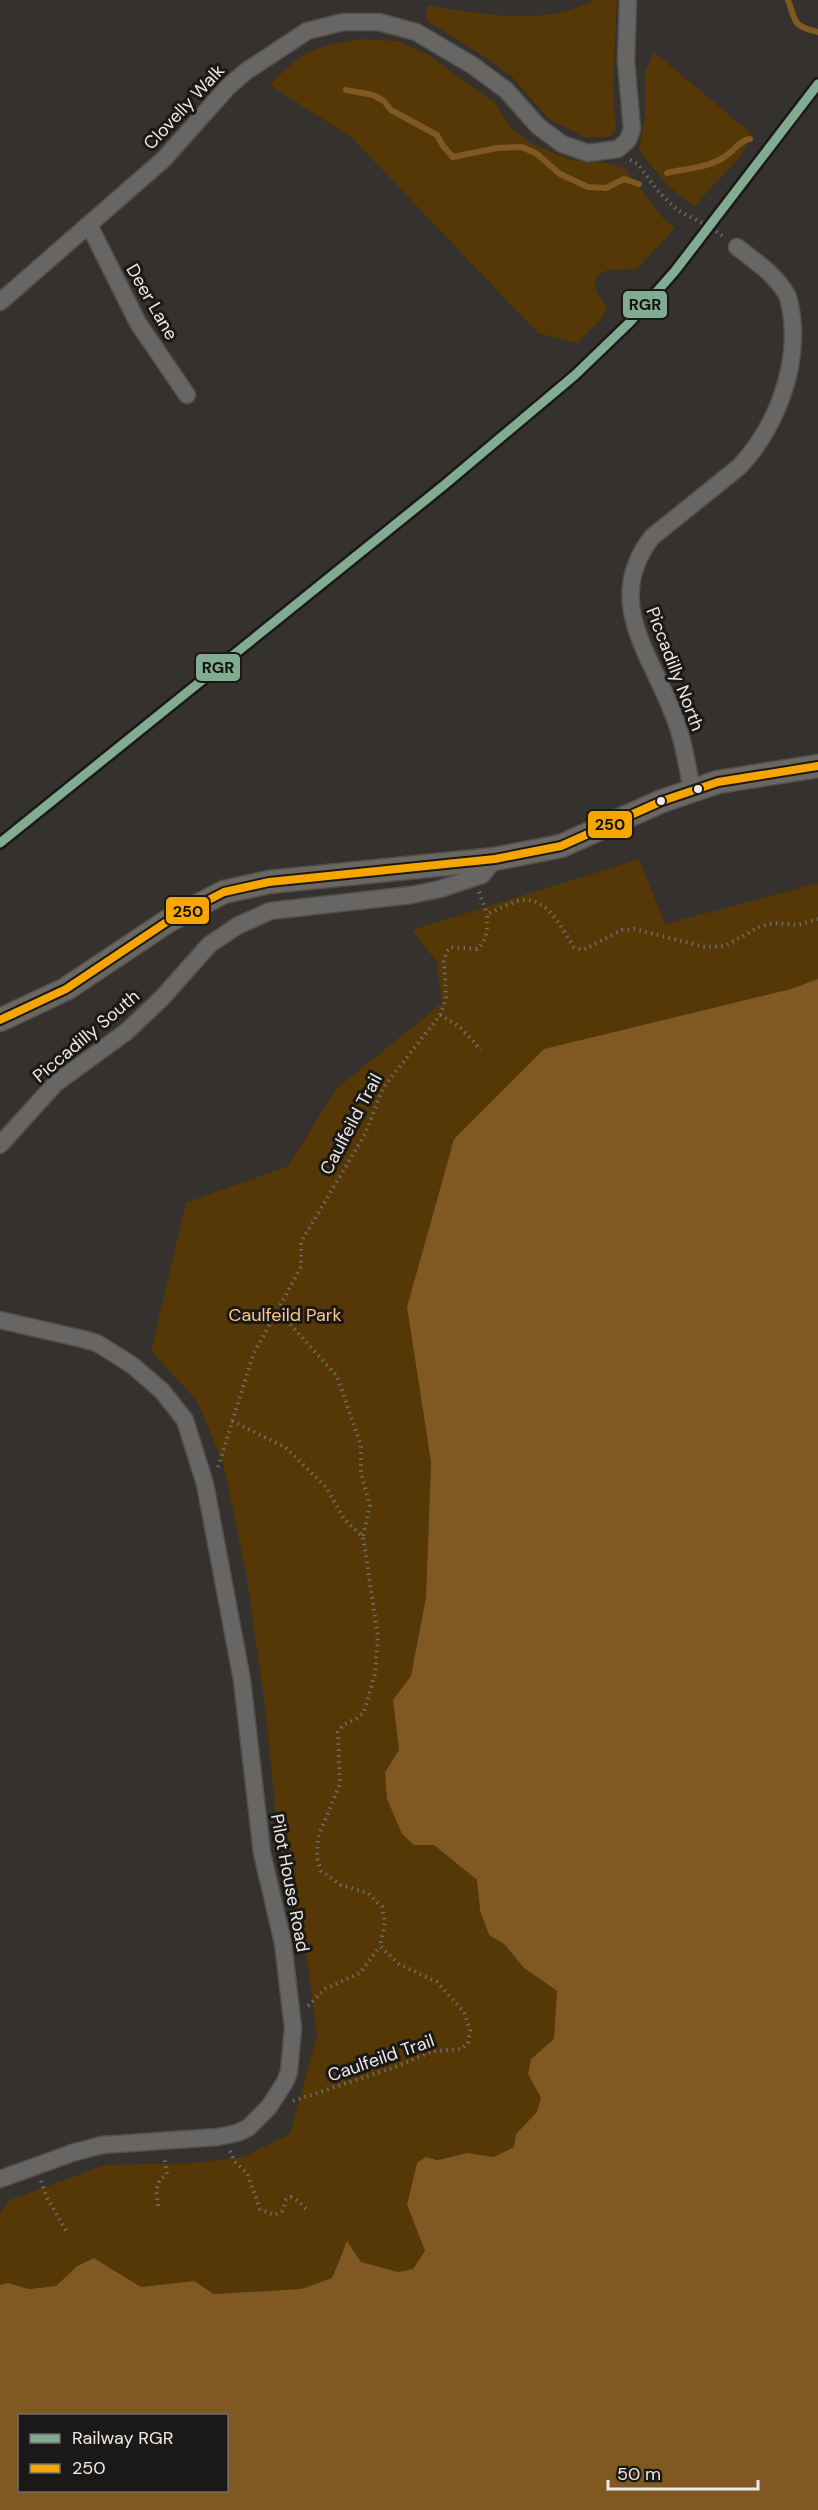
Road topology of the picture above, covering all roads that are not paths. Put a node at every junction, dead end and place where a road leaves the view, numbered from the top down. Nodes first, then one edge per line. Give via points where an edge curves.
1 (628, 0) edge
2 (89, 225) junction
3 (737, 247) dead end
4 (0, 302) edge
5 (187, 395) dead end
6 (818, 766) edge
7 (692, 791) junction
8 (495, 860) junction
9 (0, 1020) edge
10 (0, 1145) edge
11 (0, 1320) edge
12 (0, 2179) edge

1 - 2 street, Clovelly Walk via 626,61 632,129 624,144 610,150 588,153 562,144 538,126 506,90 416,32 379,22 343,21 307,31 245,72 164,159
2 - 4 street, Clovelly Walk
2 - 5 street, Deer Lane via 138,323
3 - 7 street, Piccadilly North via 767,272 788,297 794,335 787,379 777,409 752,453 652,537 642,550 629,603 633,622 678,727
6 - 7 main road via 718,782
7 - 8 main road via 561,846
8 - 9 main road via 269,882 224,892 168,921 66,989
8 - 10 street, Piccadilly South via 482,875 461,883 411,895 270,911 230,931 209,945 126,1032 56,1083
11 - 12 street, Pilot House Road via 97,1343 162,1390 185,1420 214,1522 242,1680 262,1853 283,1943 292,2061 285,2082 269,2107 248,2128 237,2133 102,2145

